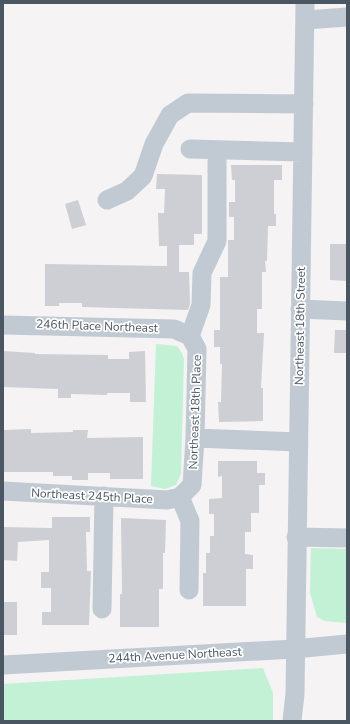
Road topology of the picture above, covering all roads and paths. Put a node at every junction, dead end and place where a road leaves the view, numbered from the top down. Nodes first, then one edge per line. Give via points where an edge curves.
1 (305, 11) edge
2 (347, 17) edge
3 (304, 104) junction
4 (190, 149) dead end
5 (303, 152) junction
6 (217, 161) dead end
7 (107, 200) dead end
8 (300, 309) junction
9 (347, 311) edge
10 (3, 325) edge
11 (190, 336) junction
12 (196, 438) junction
13 (298, 442) junction
14 (3, 491) edge
15 (104, 496) junction
16 (180, 497) junction
17 (296, 537) junction
18 (347, 538) edge
19 (189, 590) dead end
20 (102, 609) dead end
21 (347, 644) edge
22 (294, 649) junction
23 (3, 665) edge
24 (292, 721) edge

1 - 2 street
1 - 3 street, Northeast 18th Street
3 - 5 street, Northeast 18th Street
3 - 7 street via 188,103 170,115 154,144 143,176 127,191
4 - 5 street
5 - 8 street, Northeast 18th Street
6 - 11 street via 217,241 202,273 201,305
8 - 9 street
8 - 13 street, Northeast 18th Street
10 - 11 street, 246th Place Northeast via 174,329
11 - 12 street, Northeast 18th Place via 197,349
12 - 13 street
12 - 16 street, Northeast 18th Place via 192,485
13 - 17 street, Northeast 18th Street
14 - 15 street, Northeast 245th Place
15 - 16 street, Northeast 245th Place via 167,500
15 - 20 street
16 - 19 street via 190,522
17 - 18 street
17 - 22 street, Northeast 18th Street
21 - 22 street, 244th Avenue Northeast
22 - 23 street, 244th Avenue Northeast
22 - 24 street, Northeast 18th Street

